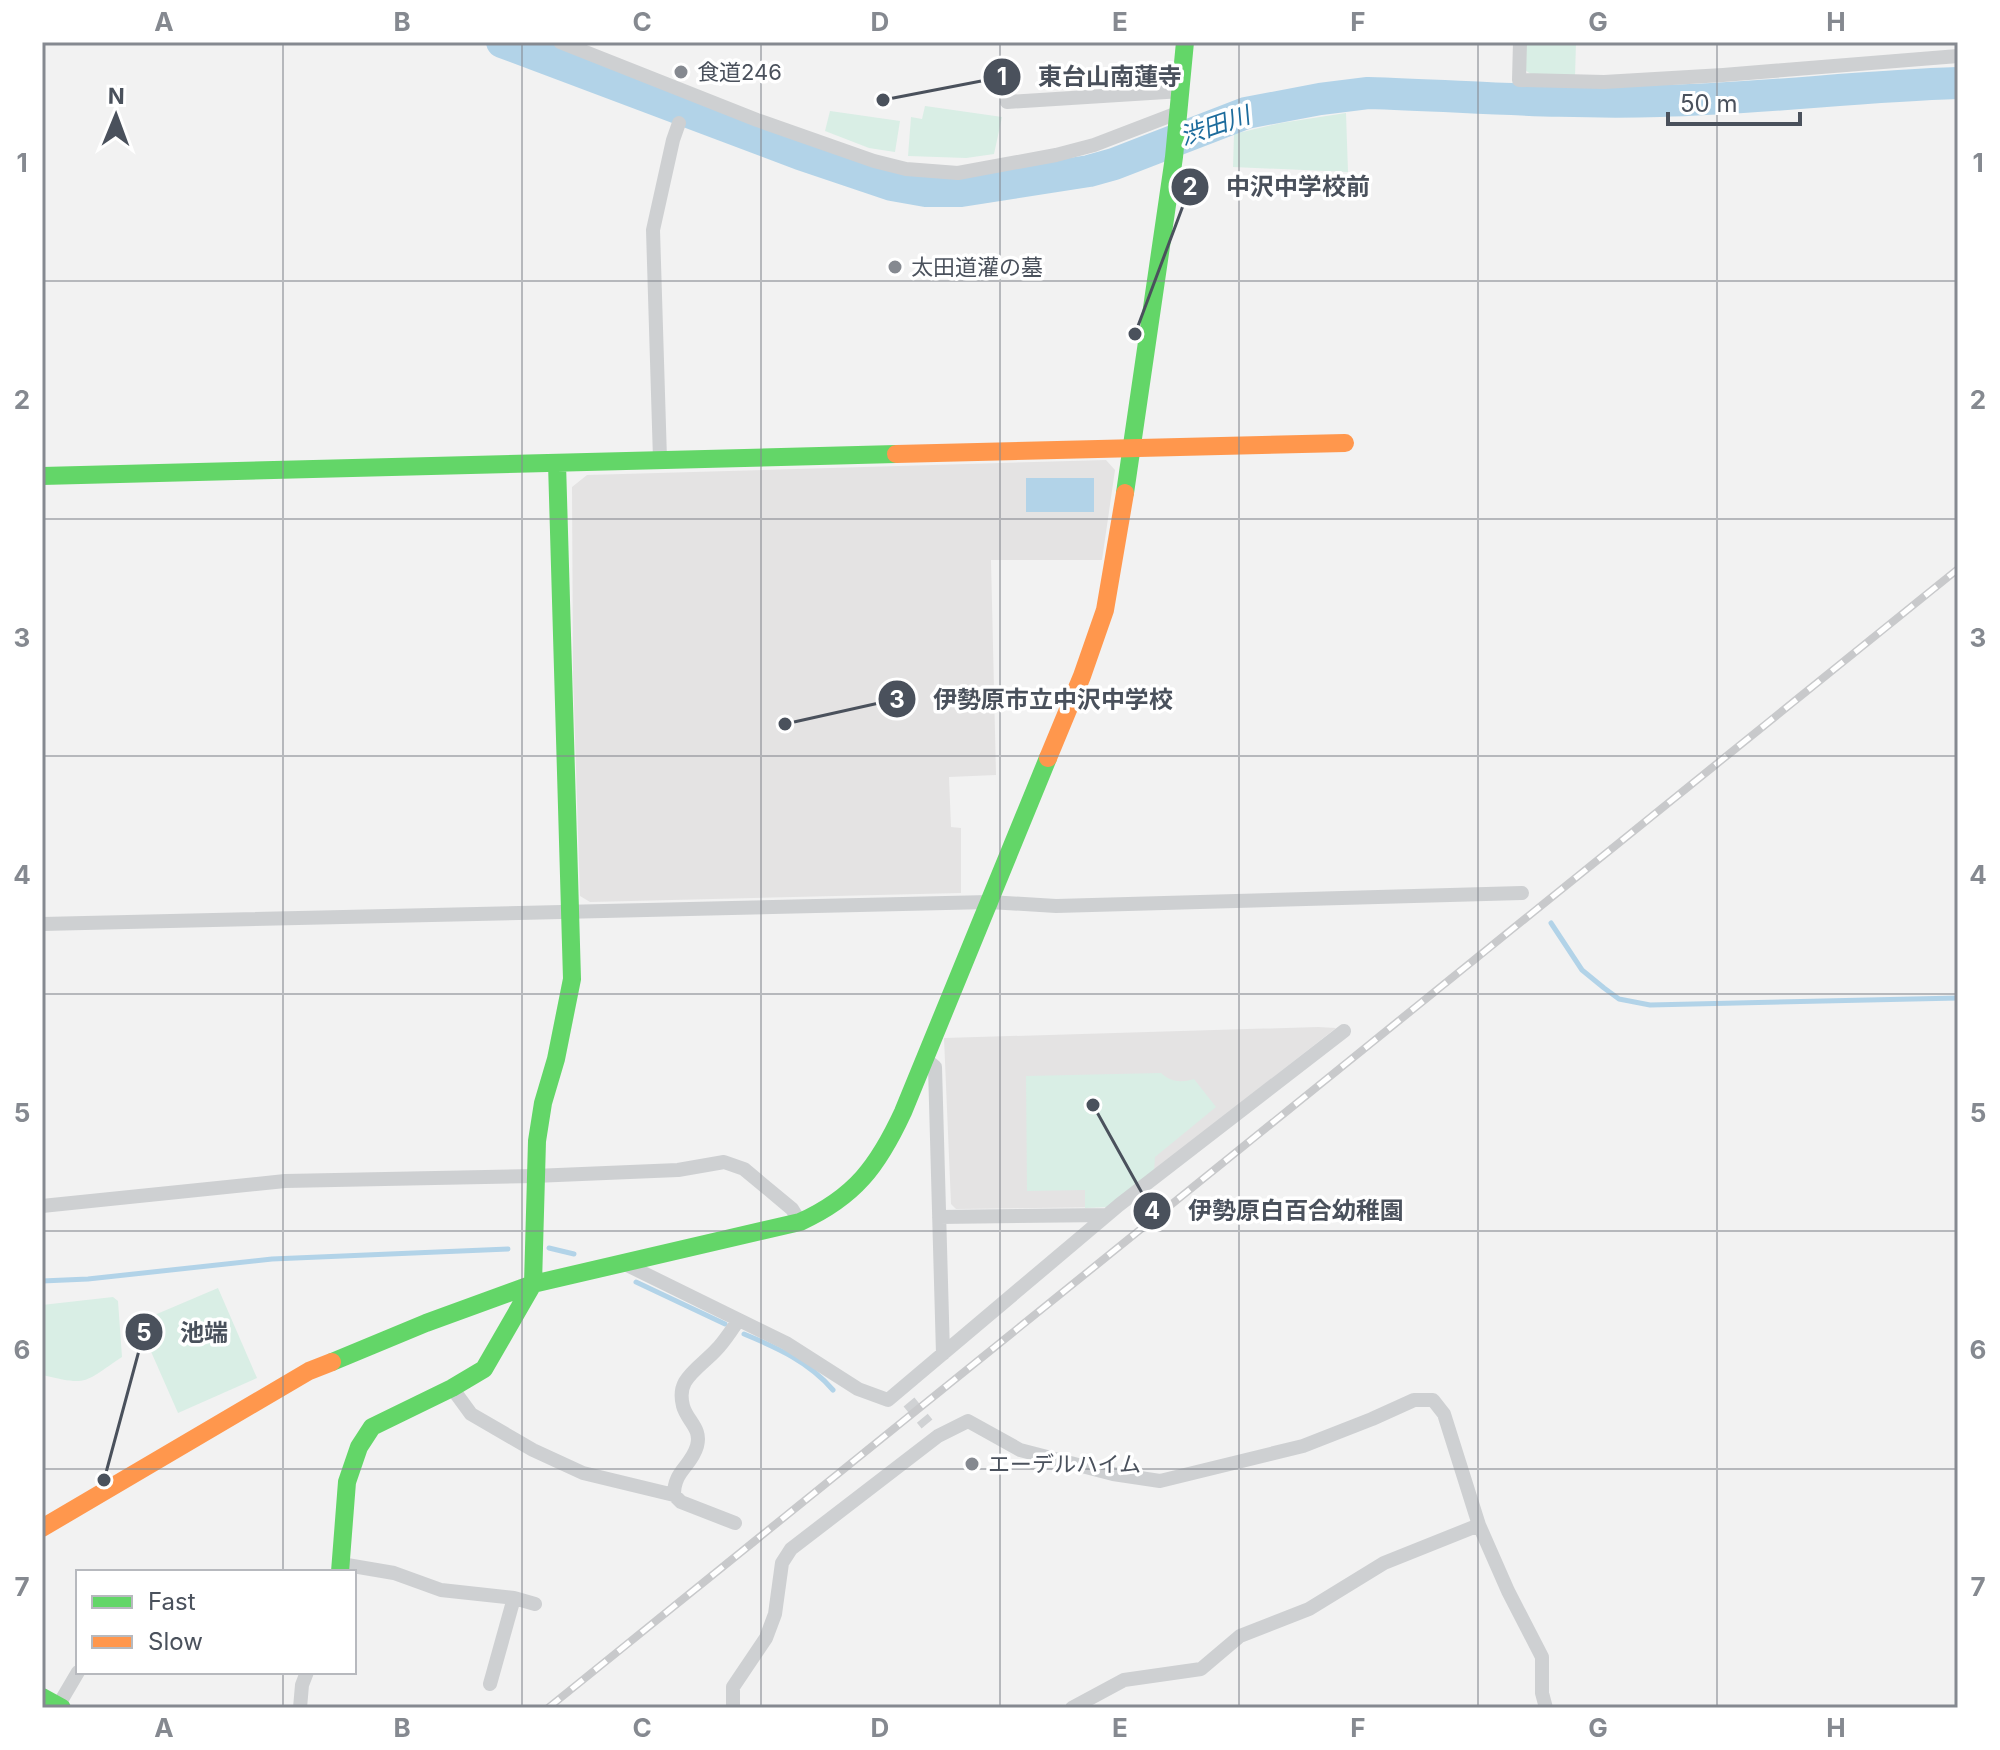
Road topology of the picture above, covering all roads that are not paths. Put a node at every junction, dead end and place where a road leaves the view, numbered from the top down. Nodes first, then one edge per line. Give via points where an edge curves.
1 (560, 42) edge
2 (1185, 42) edge
3 (1520, 42) edge
4 (1922, 50) edge
5 (1958, 56) edge
6 (1182, 91) junction
7 (1007, 102) dead end
8 (1180, 116) junction
9 (679, 123) dead end
10 (1345, 443) dead end
11 (1132, 448) junction
12 (660, 459) junction
13 (557, 463) junction
14 (42, 476) edge
15 (1522, 893) dead end
16 (989, 902) junction
17 (572, 912) junction
18 (42, 924) edge
19 (1344, 1031) dead end
20 (924, 1058) junction
21 (534, 1176) junction
22 (42, 1206) edge
23 (1107, 1215) junction
24 (939, 1217) junction
25 (800, 1222) junction
26 (625, 1264) junction
27 (533, 1284) junction
28 (739, 1320) junction
29 (943, 1354) junction
30 (452, 1388) junction
31 (927, 1424) tunnel mouth
32 (938, 1436) junction
33 (674, 1495) junction
34 (46, 1522) edge
35 (735, 1523) dead end
36 (1479, 1525) junction
37 (341, 1568) edge
38 (514, 1598) junction
39 (535, 1604) dead end
40 (76, 1674) edge
41 (306, 1674) edge
42 (490, 1684) dead end
43 (54, 1704) edge
44 (300, 1708) edge
45 (733, 1708) edge
46 (1072, 1708) edge
47 (1546, 1708) edge

1 - 8 street via 874,161 938,173 1069,152
2 - 6 street
3 - 4 street via 1519,80 1604,82 1912,61
4 - 5 street
6 - 7 street
6 - 8 street
8 - 11 street
9 - 12 street via 653,230
10 - 11 street
11 - 12 street
11 - 16 street via 1105,610
12 - 13 street
13 - 14 street
13 - 17 street
15 - 16 street via 1056,906
16 - 17 street
16 - 20 street
17 - 18 street
17 - 21 street via 572,979 543,1103
19 - 23 street
20 - 24 street via 935,1067
20 - 25 street via 874,1170 842,1201
21 - 22 street via 285,1181
21 - 25 street via 678,1170 724,1162 734,1164 792,1209
21 - 27 street
23 - 24 street
23 - 29 street
24 - 29 street
25 - 26 street
26 - 27 street
26 - 28 street
27 - 30 street via 484,1369
27 - 34 street via 309,1371
28 - 29 street via 806,1354 858,1389 888,1400 905,1397
28 - 33 street via 686,1381 681,1396 698,1441 693,1459 674,1484
30 - 33 street via 471,1414 533,1450 583,1473
30 - 37 street via 372,1427 359,1447 347,1482
31 - 32 street
32 - 36 street via 968,1421 1020,1450 1160,1481 1303,1446 1414,1400 1433,1400 1444,1414
32 - 45 street via 791,1549 782,1563 775,1614 766,1638 733,1687
33 - 35 street
36 - 46 street via 1384,1563 1309,1609 1240,1636 1201,1669 1124,1680
36 - 47 street via 1542,1657
37 - 38 street via 394,1573 441,1590
38 - 39 street
38 - 42 street
40 - 43 street
41 - 44 street

